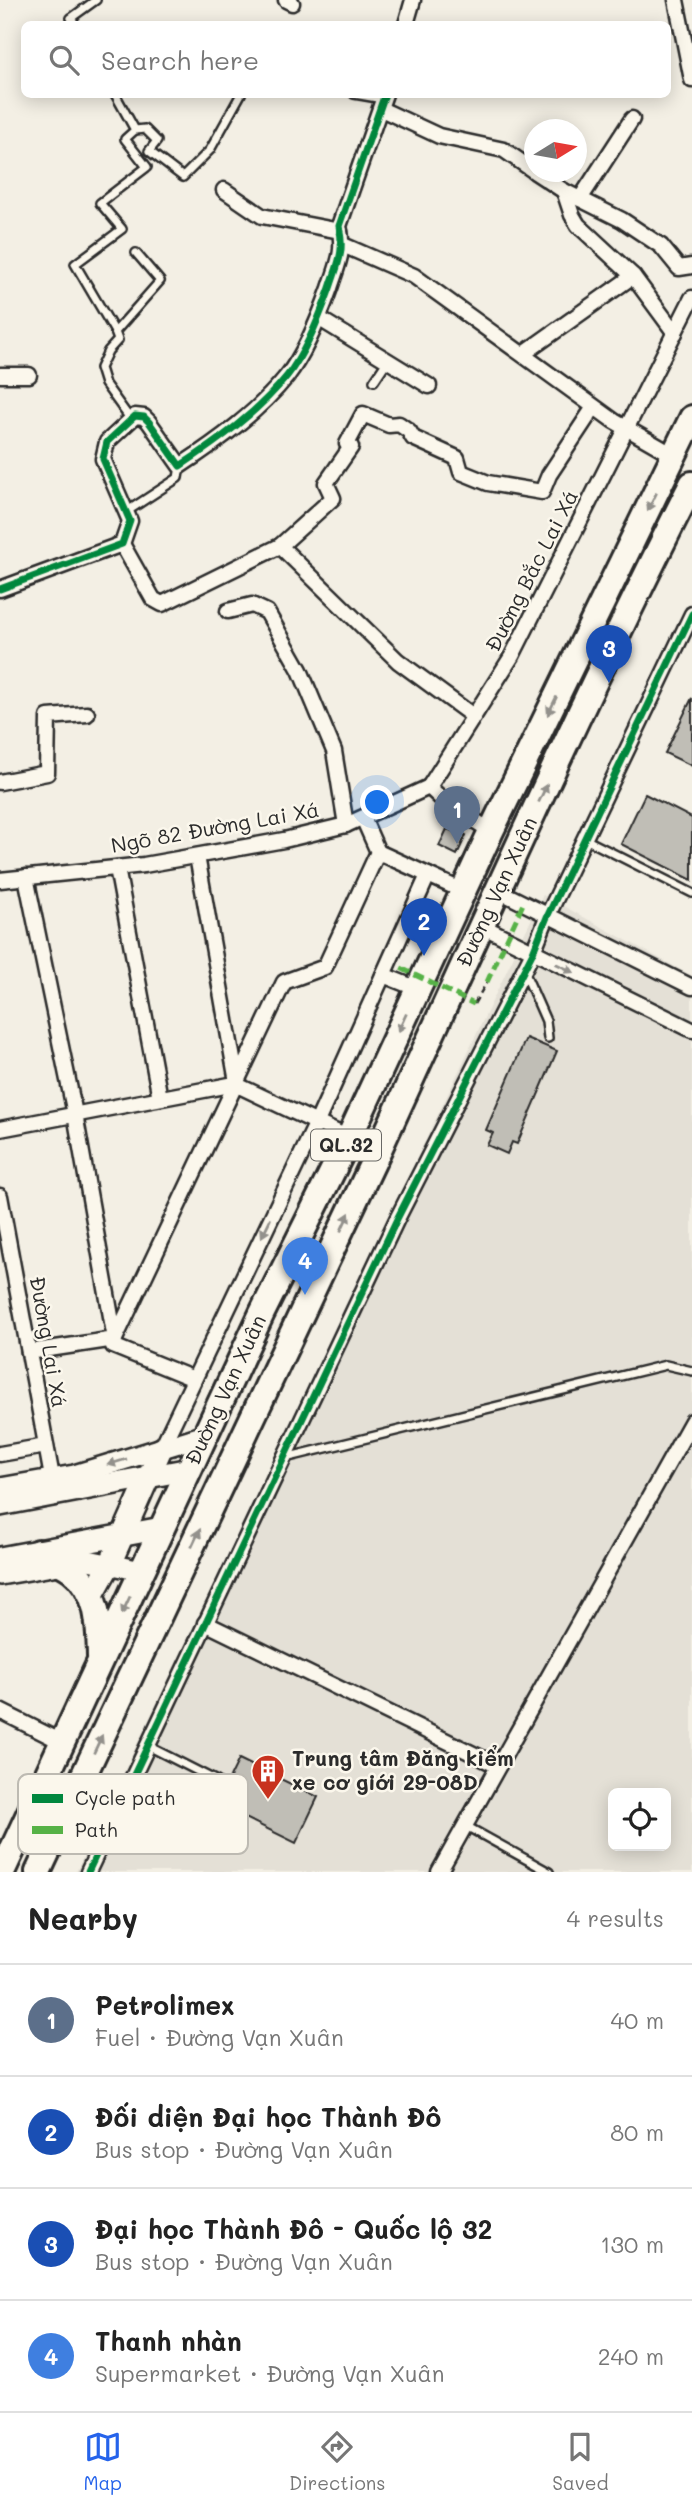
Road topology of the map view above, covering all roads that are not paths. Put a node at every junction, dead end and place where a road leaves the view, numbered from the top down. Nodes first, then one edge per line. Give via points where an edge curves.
1 (96, 0) edge
2 (413, 0) edge
3 (676, 0) edge
4 (73, 21) edge
5 (407, 21) edge
6 (692, 80) edge
7 (117, 98) edge
8 (239, 98) edge
9 (383, 101) edge
10 (632, 119) dead end
11 (135, 130) junction
12 (524, 163) edge
13 (551, 182) edge
14 (224, 191) dead end
15 (564, 191) junction
16 (580, 199) junction
17 (342, 238) junction
18 (136, 253) dead end
19 (692, 266) edge
20 (633, 276) junction
21 (692, 298) edge
22 (320, 319) junction
23 (115, 332) junction
24 (675, 333) junction
25 (523, 354) junction
26 (388, 359) junction
27 (0, 375) edge
28 (29, 376) dead end
29 (374, 382) dead end
30 (429, 386) dead end
31 (594, 407) junction
32 (692, 418) edge
33 (131, 419) junction
34 (627, 430) junction
35 (675, 456) junction
36 (180, 466) junction
37 (692, 484) edge
38 (125, 512) junction
39 (122, 544) junction
40 (280, 546) junction
41 (0, 589) edge
42 (228, 611) dead end
43 (692, 614) edge
44 (688, 632) edge
45 (87, 714) dead end
46 (473, 716) junction
47 (0, 782) edge
48 (429, 787) junction
49 (363, 818) junction
50 (346, 825) junction
51 (491, 831) junction
52 (585, 839) junction
53 (378, 852) junction
54 (197, 856) junction
55 (117, 868) junction
56 (428, 875) junction
57 (26, 877) junction
58 (0, 880) edge
59 (497, 890) junction
60 (463, 891) junction
61 (692, 893) edge
62 (547, 917) junction
63 (482, 926) junction
64 (533, 952) junction
65 (524, 970) junction
66 (383, 975) junction
67 (692, 987) edge
68 (418, 989) junction
69 (692, 1030) edge
70 (548, 1038) dead end
71 (236, 1083) junction
72 (160, 1098) junction
73 (75, 1114) junction
74 (317, 1122) junction
75 (0, 1129) edge
76 (349, 1138) junction
77 (0, 1196) edge
78 (262, 1314) junction
79 (293, 1328) junction
80 (115, 1339) junction
81 (29, 1352) junction
82 (692, 1371) edge
83 (194, 1379) junction
84 (692, 1421) edge
85 (205, 1435) junction
86 (46, 1446) junction
87 (161, 1449) junction
88 (0, 1454) edge
89 (282, 1459) junction
90 (190, 1469) junction
91 (148, 1477) junction
92 (54, 1487) junction
93 (0, 1488) edge
94 (0, 1505) edge
95 (162, 1528) junction
96 (122, 1536) junction
97 (38, 1552) junction
98 (0, 1558) edge
99 (62, 1564) junction
100 (110, 1564) junction
101 (142, 1571) junction
102 (0, 1575) edge
103 (92, 1596) junction
104 (205, 1623) junction
105 (100, 1660) junction
106 (0, 1711) edge
107 (62, 1742) junction
108 (147, 1746) junction
109 (498, 1766) junction
110 (47, 1774) edge
111 (83, 1774) edge
112 (134, 1774) edge
113 (204, 1774) edge
114 (465, 1825) junction
115 (18, 1837) edge
116 (45, 1854) edge
117 (96, 1854) edge
118 (2, 1872) edge
119 (37, 1872) edge
120 (88, 1872) edge
121 (439, 1872) edge
122 (549, 1872) edge

1 - 4 lane via 71,18
2 - 5 street
3 - 6 street
7 - 11 lane
8 - 11 lane via 210,150 183,177 149,151 157,141 145,129
9 - 12 street via 439,136 504,150
9 - 17 street via 339,226
10 - 16 street
11 - 23 lane via 125,139 147,167 100,204 121,229 75,264
13 - 15 street
14 - 17 street via 262,216
15 - 16 street
15 - 20 street via 578,225
16 - 19 street via 660,246 679,268
17 - 22 street
17 - 25 street via 414,276
18 - 23 lane via 160,281
20 - 24 street
20 - 25 street
21 - 24 street, Đường Bắc Lai Xá
22 - 26 street
22 - 36 street via 288,374 250,414
23 - 33 lane via 118,340 100,368 105,384
24 - 34 street, Đường Bắc Lai Xá
25 - 31 street
26 - 29 lane
26 - 30 street
27 - 28 street
31 - 34 street
31 - 40 street via 542,492 488,483 461,472 457,458 413,438 399,424 389,425 363,414 326,482 333,498
32 - 35 highway, Đường Vạn Xuân / QL.32
33 - 36 street via 144,417
33 - 38 street via 107,442 103,459
34 - 35 street
34 - 46 street, Đường Bắc Lai Xá via 512,656
35 -> 51 highway, Đường Vạn Xuân / QL.32
36 - 38 lane via 178,478
59 -> 37 highway, Đường Vạn Xuân / QL.32
38 - 39 street via 130,521
39 - 40 street via 153,598 162,604
39 - 41 street
40 - 46 street via 398,661
42 - 50 street via 252,605 267,612 300,670 334,751
43 - 44 street
44 - 52 street
45 - 47 street via 48,717 47,773
46 - 48 street, Đường Bắc Lai Xá
48 - 49 street, Ngõ 82 Đường Lai Xá
48 - 51 street
49 - 50 street, Ngõ 82 Đường Lai Xá
49 - 53 street
50 - 54 street, Ngõ 82 Đường Lai Xá
51 - 60 highway, Đường Vạn Xuân / QL.32
52 - 61 lane
52 - 62 street
53 - 56 street
53 - 71 street via 325,967 284,982
54 - 55 street, Ngõ 82 Đường Lai Xá
54 - 71 street
55 - 57 street, Ngõ 82 Đường Lai Xá
55 - 72 street
56 - 60 street
56 - 66 street
57 - 58 street, Ngõ 82 Đường Lai Xá
57 - 73 street
59 - 62 street
59 - 63 highway, Đường Vạn Xuân / QL.32
60 - 68 highway, Đường Vạn Xuân / QL.32
62 - 64 street
62 - 67 street
63 - 64 street
79 -> 63 highway, Đường Vạn Xuân / QL.32
64 - 65 street
64 -> 69 street
65 - 70 lane via 546,1021
65 - 89 street
66 - 68 street
66 - 74 street
68 -> 76 highway, Đường Vạn Xuân / QL.32
71 - 72 street
71 - 74 street
71 - 80 street
72 - 73 street
73 - 75 street
73 - 80 street
74 - 76 street
74 -> 83 street
76 - 78 highway, Đường Vạn Xuân / QL.32
77 - 81 street, Đường Lai Xá
78 - 79 highway
78 - 85 highway, Đường Vạn Xuân / QL.32
111 -> 79 highway, Đường Vạn Xuân / QL.32
80 - 81 street
80 - 83 street via 113,1346
81 - 86 street, Đường Lai Xá
82 - 89 lane via 666,1365
83 - 87 street
84 - 109 street
85 - 87 main road
85 - 90 highway, Đường Vạn Xuân / QL.32
86 - 88 street
86 - 92 street, Đường Lai Xá
87 - 91 main road
87 -> 92 main road via 74,1475
89 - 104 street
90 - 91 main road
90 - 95 highway, Đường Vạn Xuân / QL.32
91 - 92 main road
91 - 96 main road
92 - 93 main road
92 - 94 main road
95 - 96 main road
95 - 101 highway, Đường Vạn Xuân / QL.32
96 - 97 main road
96 - 100 main road
97 - 98 main road
97 - 99 highway
99 - 100 main road via 88,1560
99 - 102 main road
99 - 103 highway via 83,1581
100 - 101 main road
100 - 103 main road
101 -> 105 highway, Đường Vạn Xuân / QL.32
103 - 105 highway
104 - 108 street
104 - 109 street
105 - 107 highway, Đường Vạn Xuân / QL.32
106 - 107 street
107 - 110 highway, Đường Vạn Xuân / QL.32
108 - 112 street
108 - 113 lane
109 - 114 street
114 - 121 street
114 - 122 lane
115 - 118 highway, Đường Vạn Xuân / QL.32
119 -> 116 highway, Đường Vạn Xuân / QL.32
117 - 120 street

